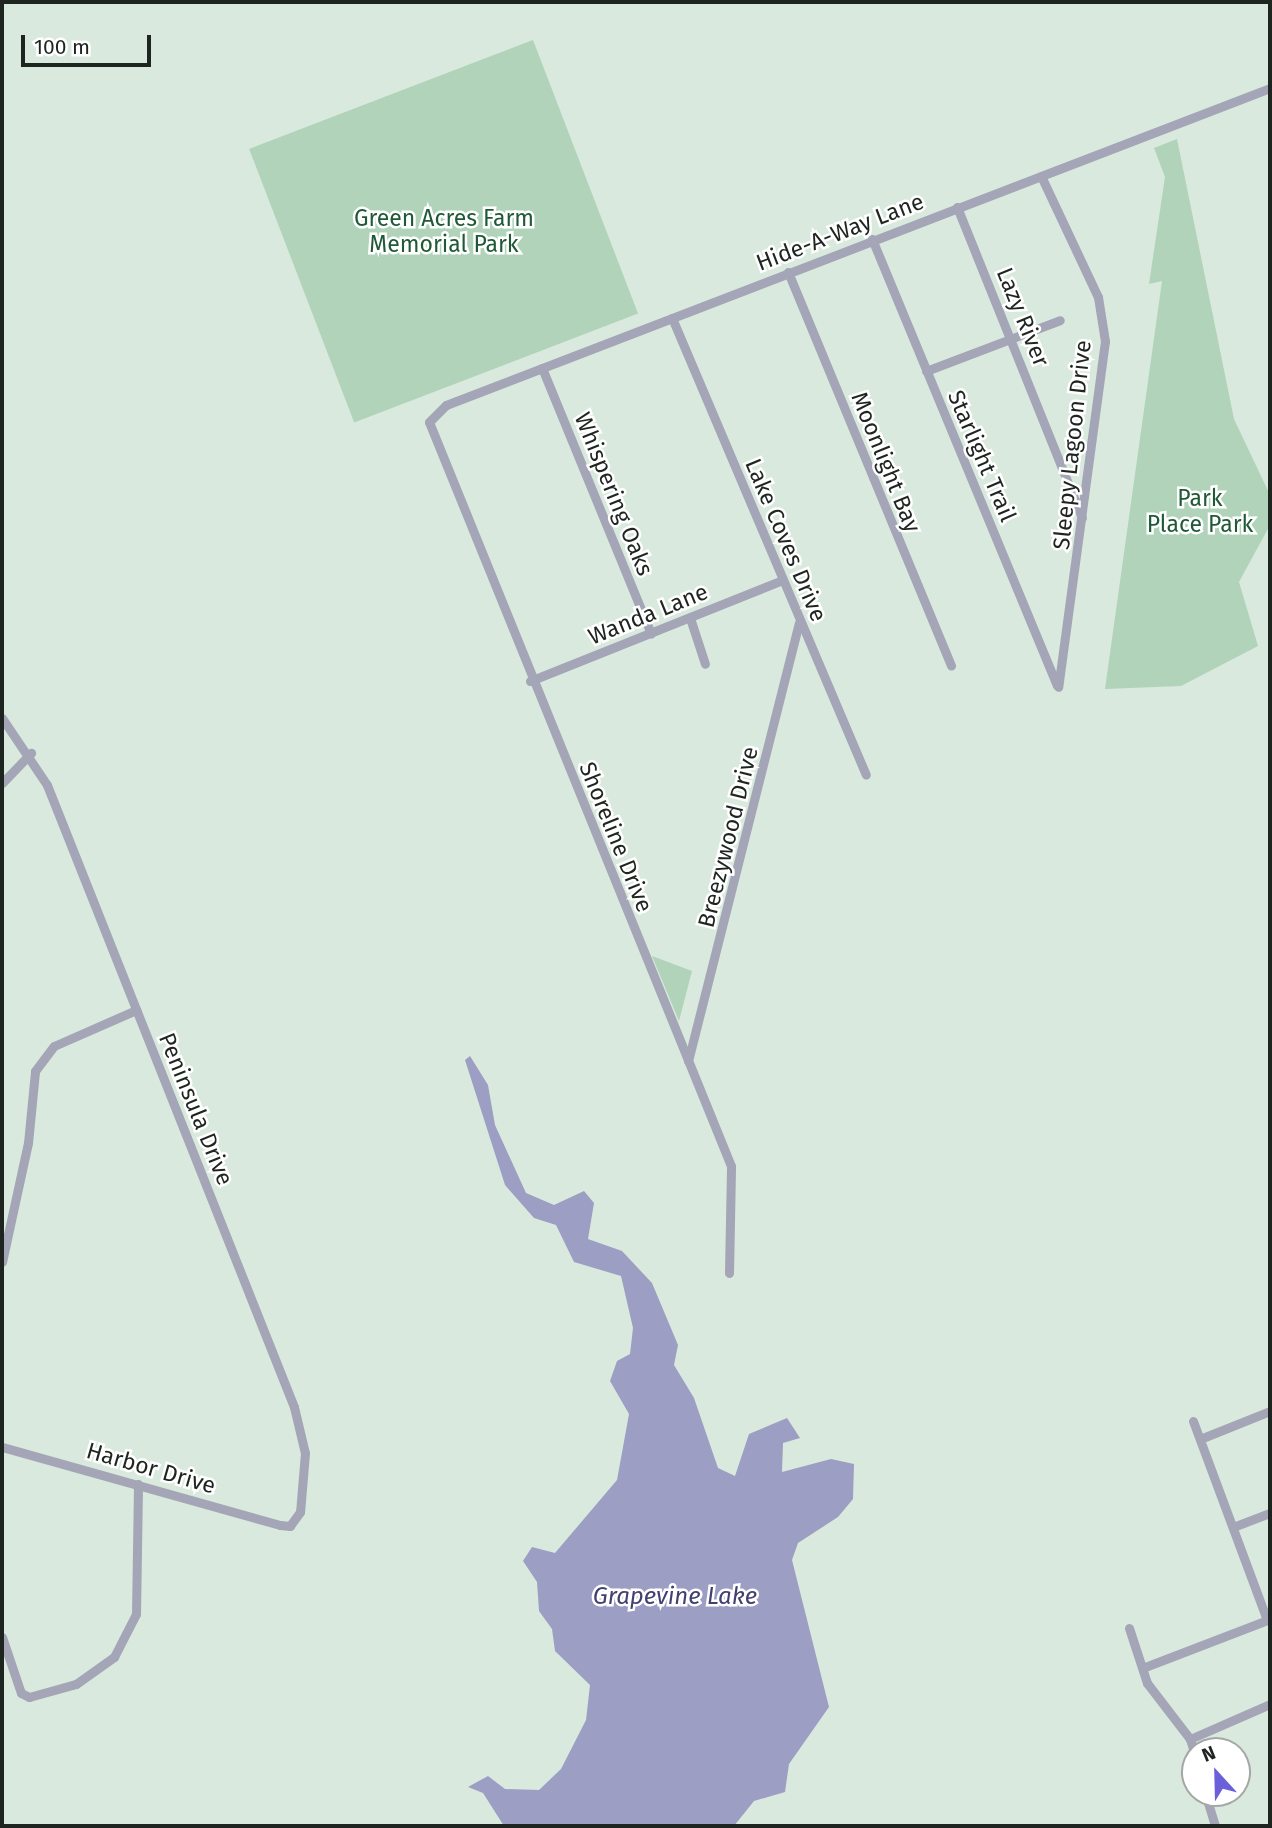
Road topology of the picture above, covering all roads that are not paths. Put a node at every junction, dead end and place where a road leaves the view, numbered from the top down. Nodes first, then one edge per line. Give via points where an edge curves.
1 (1270, 89) edge
2 (1041, 176) junction
3 (957, 207) junction
4 (872, 239) junction
5 (788, 272) junction
6 (672, 318) junction
7 (1060, 320) dead end
8 (1012, 341) junction
9 (542, 368) junction
10 (926, 371) junction
11 (429, 422) joint
12 (1083, 520) junction
13 (780, 581) junction
14 (690, 618) junction
15 (800, 621) junction
16 (651, 634) junction
17 (705, 664) dead end
18 (951, 666) dead end
19 (530, 681) junction
20 (1058, 687) joint
21 (2, 718) edge
22 (31, 753) junction
23 (866, 775) dead end
24 (2, 783) edge
25 (136, 1010) junction
26 (688, 1062) junction
27 (2, 1262) edge
28 (729, 1273) dead end
29 (1270, 1411) edge
30 (1193, 1421) dead end
31 (1200, 1439) junction
32 (2, 1447) edge
33 (138, 1484) junction
34 (1270, 1513) edge
35 (290, 1526) joint
36 (1233, 1527) junction
37 (1269, 1619) edge
38 (1129, 1628) dead end
39 (2, 1637) edge
40 (1145, 1667) junction
41 (1270, 1704) edge
42 (1188, 1737) edge
43 (1195, 1737) edge
44 (1209, 1807) edge
45 (1215, 1826) edge

1 - 2 street, Hide-A-Way Lane
2 - 3 street, Hide-A-Way Lane
2 - 12 street, Sleepy Lagoon Drive via 1098,297 1105,341
3 - 4 street, Hide-A-Way Lane
3 - 8 street, Lazy River
4 - 5 street, Hide-A-Way Lane
4 - 10 street, Starlight Trail
5 - 6 street, Hide-A-Way Lane
5 - 18 street, Moonlight Bay
6 - 9 street, Hide-A-Way Lane
6 - 13 street, Lake Coves Drive
7 - 8 street
8 - 10 street
8 - 12 street, Lazy River
9 - 11 street, Hide-A-Way Lane via 443,406
9 - 16 street, Whispering Oaks
10 - 20 street, Starlight Trail
11 - 19 street, Shoreline Drive
12 - 20 street, Sleepy Lagoon Drive
13 - 14 street, Wanda Lane
13 - 15 street, Lake Coves Drive
14 - 16 street, Wanda Lane
14 - 17 street
15 - 23 street, Lake Coves Drive
15 - 26 street, Breezywood Drive
16 - 19 street, Wanda Lane
19 - 26 street, Shoreline Drive
21 - 22 street, Peninsula Drive
22 - 24 street
22 - 25 street, Peninsula Drive
25 - 27 street via 54,1046 35,1071 30,1133
25 - 35 street, Peninsula Drive via 304,1438 300,1512
26 - 28 street, Shoreline Drive via 734,1177
29 - 31 street
30 - 31 street
31 - 36 street
32 - 33 street, Harbor Drive
33 - 35 street, Harbor Drive
33 - 39 street via 133,1510 142,1562 134,1626 114,1657 85,1679 51,1692 21,1693
34 - 36 street
36 - 37 street
37 - 40 street
38 - 40 street
40 - 42 street via 1155,1697
41 - 43 street
44 - 45 street

